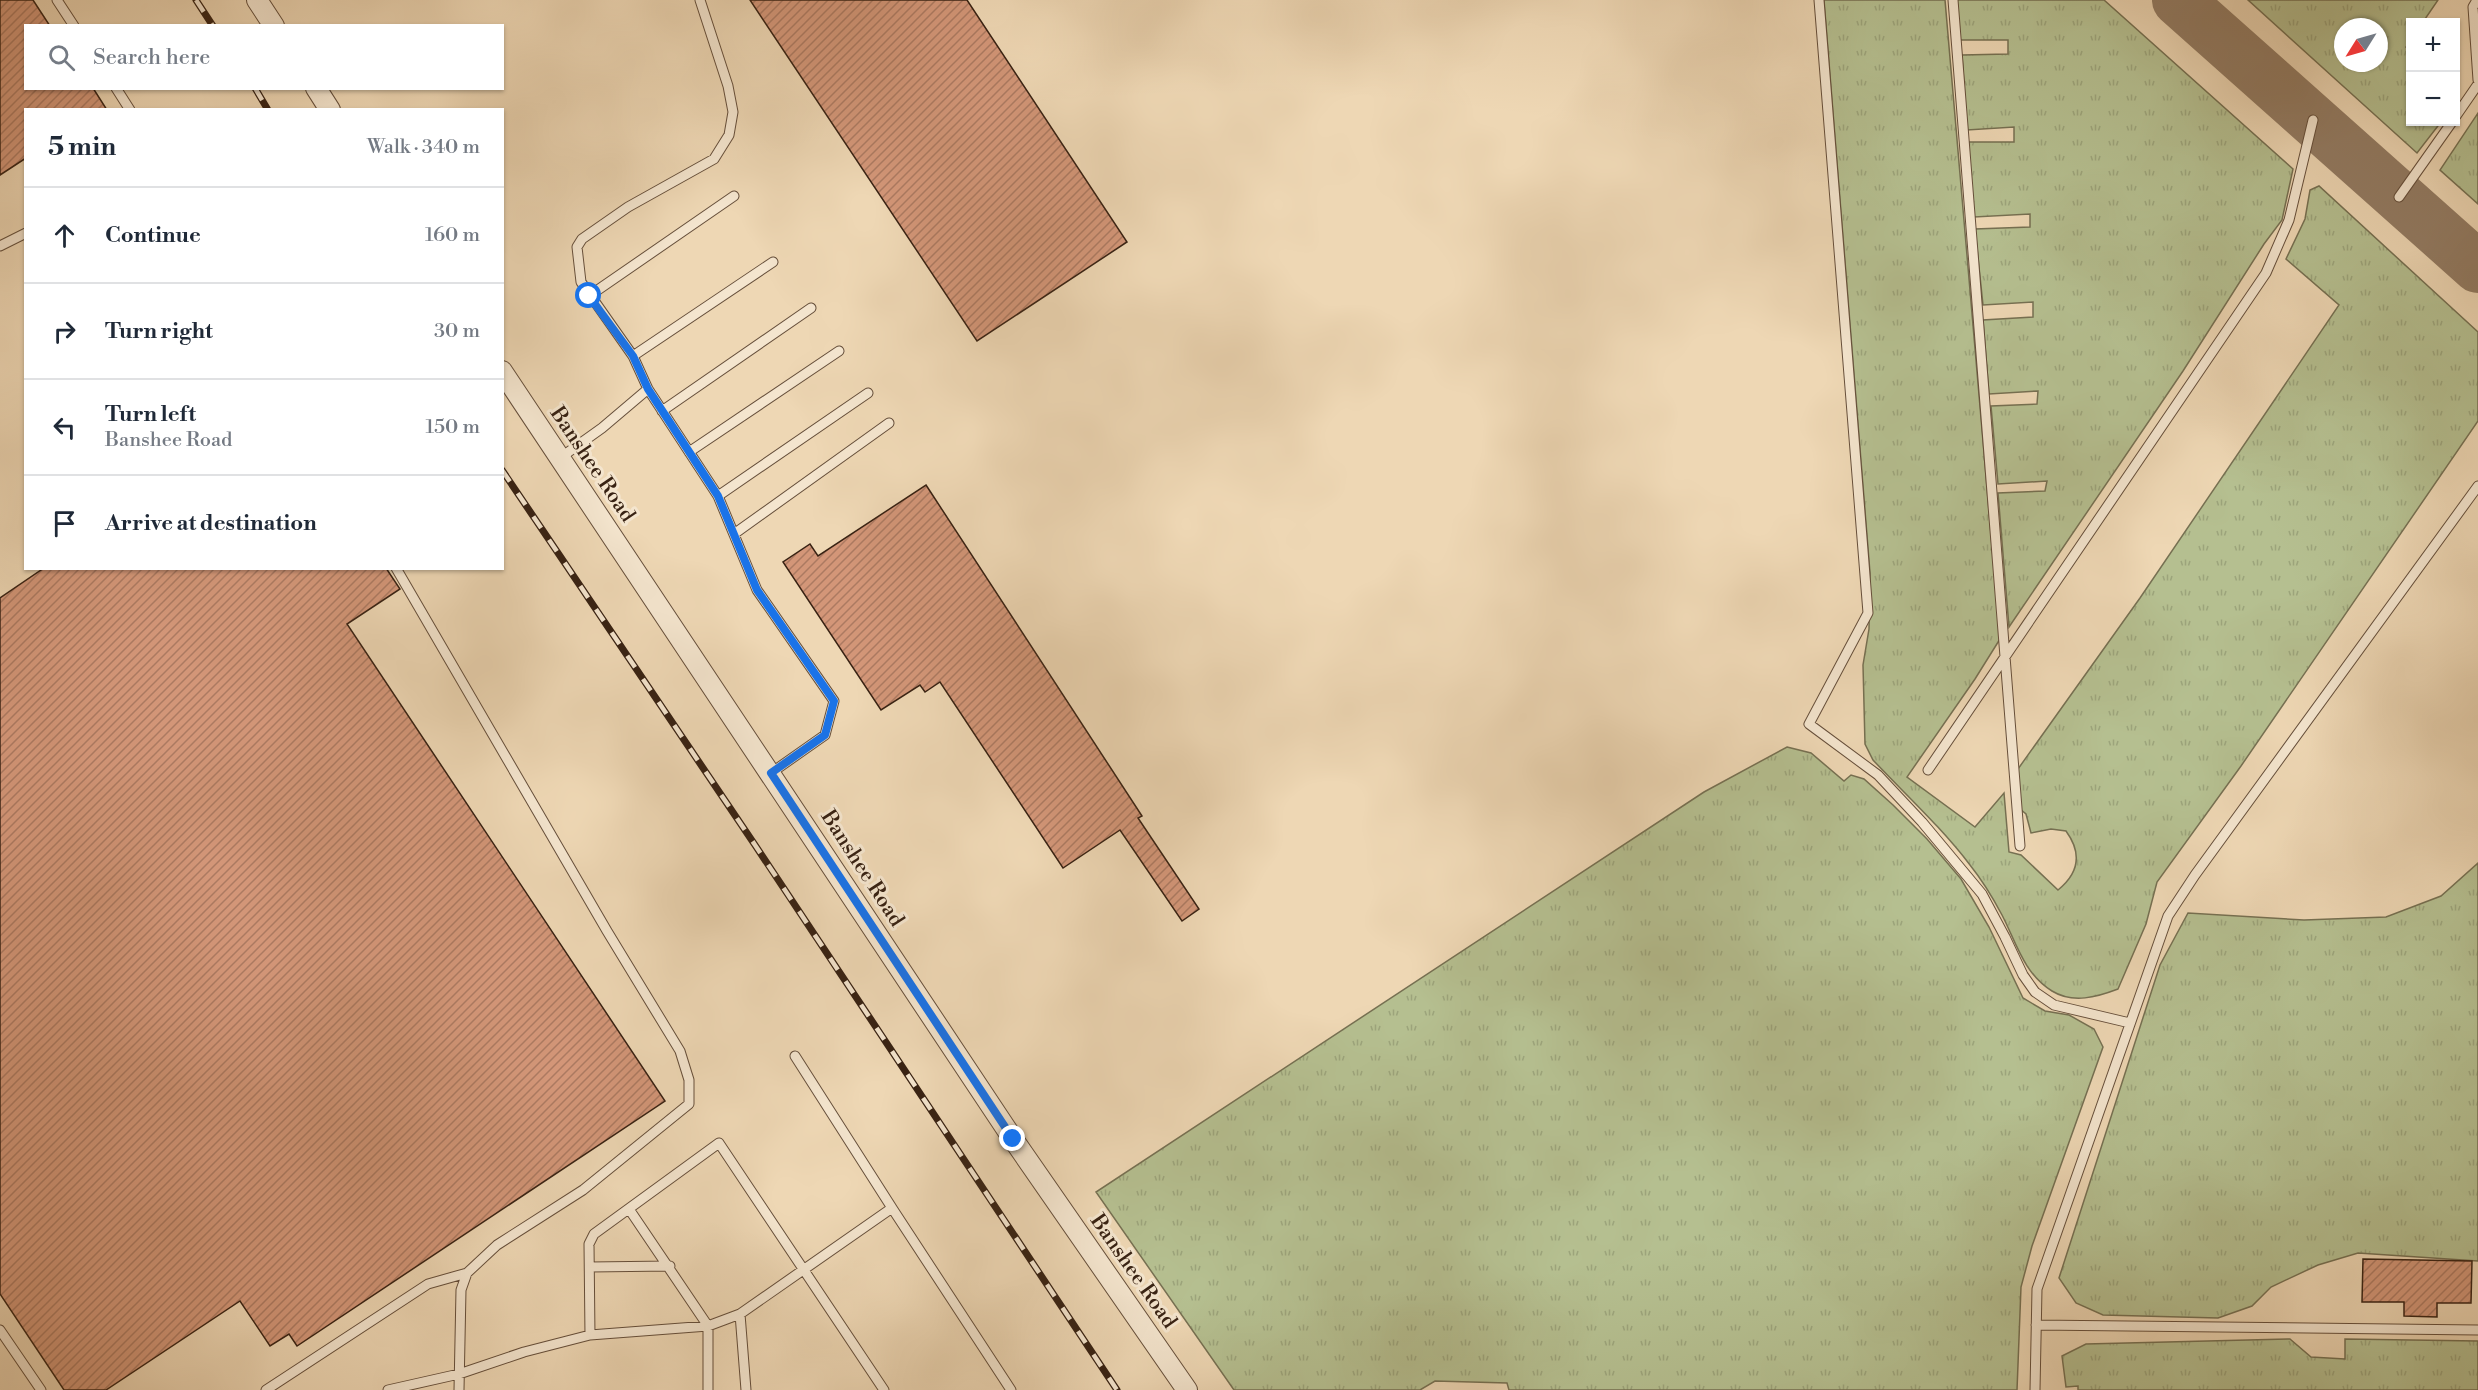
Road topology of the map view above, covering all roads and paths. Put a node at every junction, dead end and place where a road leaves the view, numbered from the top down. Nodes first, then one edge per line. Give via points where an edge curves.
1 (57, 0) edge
2 (257, 0) edge
3 (700, 0) edge
4 (1819, 0) edge
5 (1953, 0) edge
6 (2477, 0) edge
7 (73, 24) edge
8 (273, 24) edge
9 (2478, 82) edge
10 (117, 90) edge
11 (317, 90) edge
12 (129, 108) edge
13 (329, 108) edge
14 (2460, 110) edge
15 (2313, 120) dead end
16 (2449, 126) edge
17 (734, 196) dead end
18 (2399, 197) dead end
19 (24, 234) edge
20 (0, 246) edge
21 (773, 262) dead end
22 (589, 296) junction
23 (811, 308) dead end
24 (839, 351) dead end
25 (633, 356) junction
26 (504, 374) edge
27 (648, 389) junction
28 (868, 393) dead end
29 (662, 411) junction
30 (889, 423) dead end
31 (689, 452) junction
32 (560, 458) junction
33 (2478, 486) edge
34 (718, 496) junction
35 (734, 534) junction
36 (397, 570) edge
37 (2004, 657) junction
38 (1928, 770) dead end
39 (771, 773) junction
40 (2020, 846) dead end
41 (2130, 1023) junction
42 (795, 1056) dead end
43 (892, 1208) junction
44 (629, 1209) junction
45 (670, 1266) junction
46 (590, 1267) junction
47 (804, 1268) junction
48 (467, 1273) junction
49 (740, 1314) junction
50 (2036, 1325) junction
51 (708, 1326) junction
52 (0, 1330) edge
53 (2478, 1330) edge
54 (590, 1335) junction
55 (459, 1374) junction
56 (41, 1390) edge
57 (266, 1390) edge
58 (388, 1390) edge
59 (459, 1390) edge
60 (708, 1390) edge
61 (746, 1390) edge
62 (884, 1390) edge
63 (1011, 1390) edge
64 (1187, 1390) edge
65 (2035, 1390) edge

1 - 7 lane
2 - 8 street
3 - 22 lane via 728,86 733,112 729,135 714,159 628,207 582,239 577,259 581,282
4 - 41 lane via 1868,613 1809,724 1878,775 1937,840 1982,894 2035,992 2055,1005
5 - 37 lane
6 - 9 lane via 2473,7
9 - 14 lane
10 - 12 lane
11 - 13 street
15 - 37 lane via 2289,220 2266,273
16 - 18 lane
17 - 22 lane
19 - 20 lane
21 - 25 lane
22 - 25 lane
23 - 29 lane
24 - 31 lane
25 - 27 lane
26 - 32 street, Banshee Road
27 - 29 lane
27 - 32 lane
28 - 34 lane
29 - 31 lane
30 - 35 lane
31 - 34 lane
32 - 39 street, Banshee Road
33 - 41 lane via 2168,916
34 - 35 lane
35 - 39 lane via 757,590 834,701 825,735
36 - 48 lane via 680,1051 689,1080 689,1104 583,1190 497,1245
37 - 38 lane
37 - 40 lane
39 - 64 street, Banshee Road via 1013,1139
41 - 50 lane via 2037,1289
42 - 43 lane
43 - 47 lane
43 - 63 lane
44 - 45 lane
44 - 46 lane via 594,1234 589,1244
44 - 47 lane via 719,1143
45 - 46 lane
45 - 51 lane
46 - 54 lane
47 - 49 lane
47 - 62 lane
48 - 55 lane via 461,1290
48 - 57 lane via 428,1284
49 - 51 lane
49 - 61 lane
50 - 53 lane
50 - 65 lane
51 - 54 lane
51 - 60 lane
52 - 56 lane
54 - 55 lane
55 - 58 lane
55 - 59 lane

